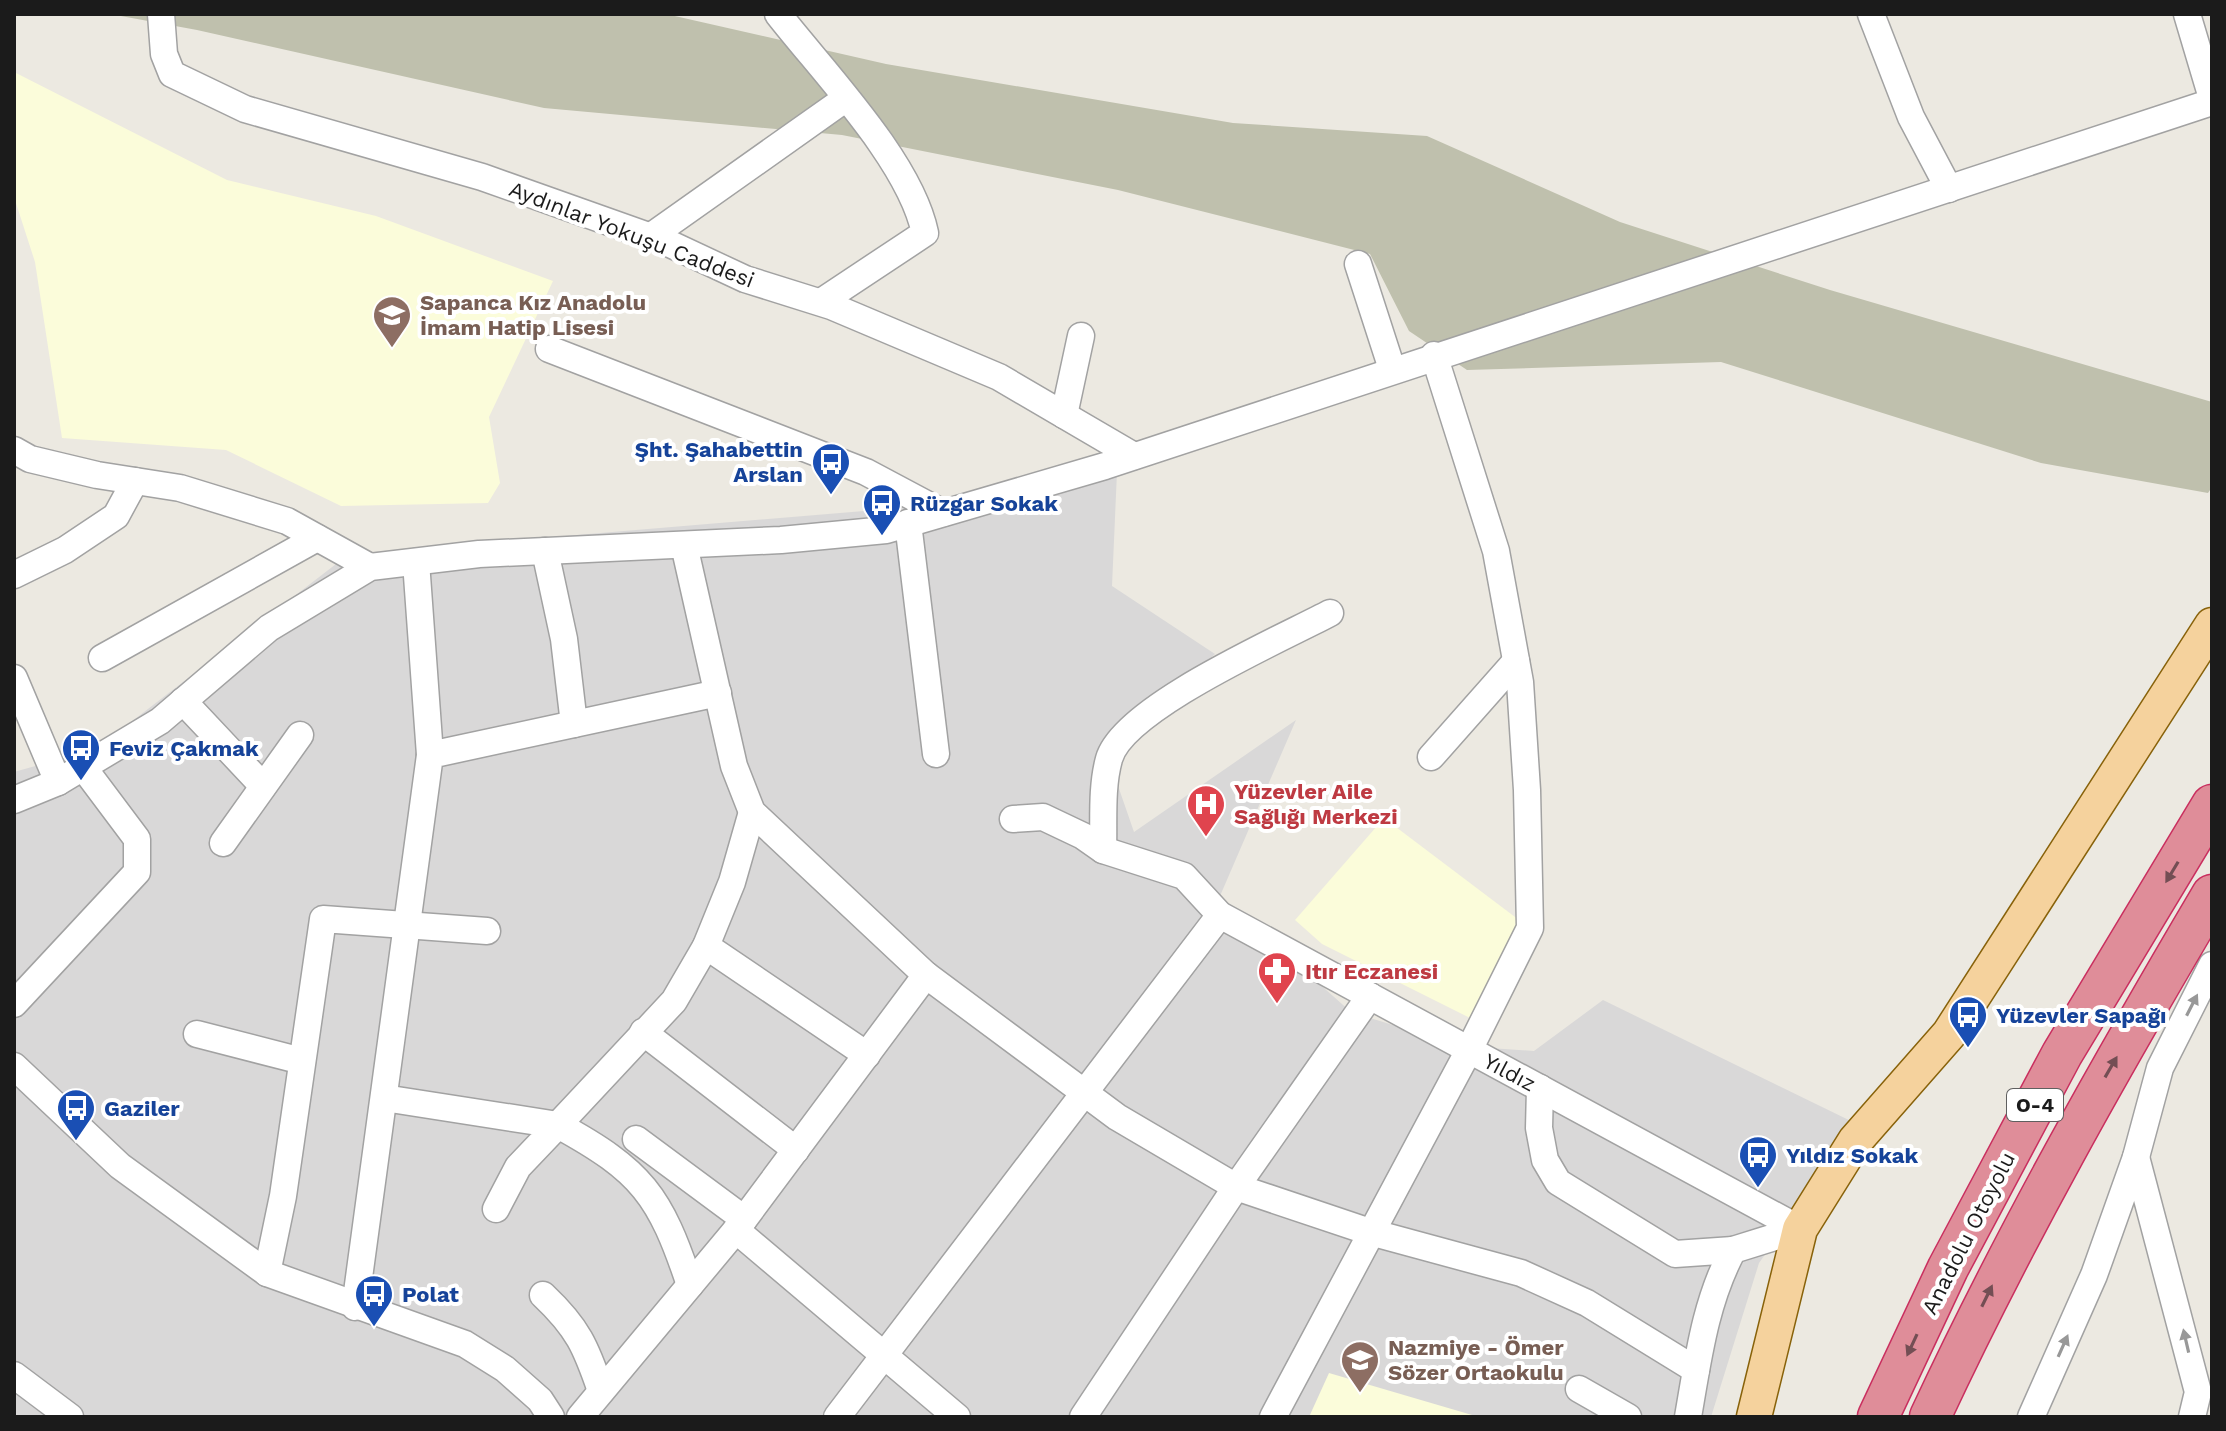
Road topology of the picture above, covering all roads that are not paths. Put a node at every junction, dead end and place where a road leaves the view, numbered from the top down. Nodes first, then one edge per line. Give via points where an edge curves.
1 (161, 14) edge
2 (778, 14) edge
3 (1871, 14) edge
4 (2187, 14) edge
5 (2206, 64) edge
6 (845, 99) junction
7 (2212, 100) edge
8 (1949, 189) junction
9 (650, 237) junction
10 (1358, 264) dead end
11 (821, 302) junction
12 (1081, 336) dead end
13 (549, 349) dead end
14 (1434, 355) junction
15 (1392, 369) junction
16 (1064, 415) junction
17 (14, 450) edge
18 (1134, 456) junction
19 (135, 481) junction
20 (943, 513) junction
21 (908, 523) junction
22 (317, 538) junction
23 (684, 545) junction
24 (545, 551) junction
25 (416, 562) junction
26 (370, 567) junction
27 (14, 575) edge
28 (1330, 613) dead end
29 (2212, 625) edge
30 (102, 658) dead end
31 (1516, 661) junction
32 (14, 678) edge
33 (718, 693) junction
34 (183, 701) junction
35 (574, 724) junction
36 (300, 735) dead end
37 (936, 754) dead end
38 (430, 755) junction
39 (1431, 757) dead end
40 (83, 767) junction
41 (58, 782) junction
42 (263, 786) junction
43 (14, 800) edge
44 (2212, 805) edge
45 (752, 812) junction
46 (1013, 819) dead end
47 (223, 843) dead end
48 (1103, 850) junction
49 (2212, 895) edge
50 (1220, 915) junction
51 (407, 924) junction
52 (487, 931) dead end
53 (706, 946) junction
54 (2212, 965) edge
55 (926, 975) junction
56 (1370, 996) junction
57 (14, 1004) edge
58 (643, 1032) junction
59 (197, 1034) dead end
60 (1469, 1050) junction
61 (867, 1055) junction
62 (302, 1061) junction
63 (14, 1066) edge
64 (1540, 1088) junction
65 (1084, 1093) junction
66 (384, 1098) junction
67 (558, 1125) junction
68 (636, 1139) dead end
69 (796, 1150) junction
70 (2136, 1157) junction
71 (1236, 1187) junction
72 (496, 1209) dead end
73 (740, 1225) junction
74 (1800, 1229) junction
75 (1370, 1232) junction
76 (1733, 1250) junction
77 (267, 1273) junction
78 (690, 1285) junction
79 (543, 1295) dead end
80 (355, 1307) junction
81 (882, 1357) junction
82 (1696, 1370) junction
83 (14, 1375) edge
84 (1579, 1389) dead end
85 (601, 1391) junction
86 (947, 1414) edge
87 (70, 1417) edge
88 (551, 1417) edge
89 (580, 1417) edge
90 (837, 1417) edge
91 (1083, 1417) edge
92 (1273, 1417) edge
93 (1628, 1417) edge
94 (1688, 1417) edge
95 (1754, 1417) edge
96 (1878, 1417) edge
97 (1930, 1417) edge
98 (2031, 1417) edge
99 (2192, 1417) edge

1 - 9 street, Aydınlar Yokuşu Caddesi via 164,54 172,74 245,109 482,177
2 - 6 street
3 - 8 street via 1911,117
4 - 5 street
5 - 7 street
6 - 9 street
6 - 11 street via 919,205 925,233
7 - 8 street
8 - 14 street
9 - 11 street, Aydınlar Yokuşu Caddesi via 745,279
10 - 15 street
11 - 16 street, Aydınlar Yokuşu Caddesi via 999,377
12 - 16 street
13 - 20 street via 866,472
14 - 15 street
14 - 31 street via 1496,551
15 - 18 street
16 - 18 street, Aydınlar Yokuşu Caddesi
17 - 19 street via 30,459
18 - 20 street
19 - 22 street via 180,488 287,521
19 - 27 street via 116,516
20 - 21 street
21 - 23 street via 886,530
21 - 37 street
22 - 26 street
22 - 30 street
23 - 24 street
23 - 33 street
24 - 25 street
24 - 35 street via 564,639
25 - 26 street
25 - 38 street
26 - 34 street via 269,628
28 - 48 street via 1136,721 1109,756
29 - 74 main road via 1949,1034 1855,1141
31 - 39 street
31 - 60 street via 1527,790 1530,928
32 - 41 street
33 - 35 street
33 - 45 street via 734,766
34 - 40 street via 160,721
34 - 42 street
35 - 38 street
36 - 42 street
38 - 51 street
40 - 41 street
40 - 57 street via 137,839 137,872
41 - 43 street
42 - 47 street
44 -> 96 highway, Anadolu Otoyolu / O-4 via 2062,1054 1948,1268
45 - 53 street
45 - 55 street
46 - 48 street, Yıldız via 1043,817
48 - 50 street, Yıldız via 1184,876
97 -> 49 highway, Anadolu Otoyolu / O-4 via 1990,1290 2104,1078
50 - 56 street, Yıldız
50 - 65 street
51 - 52 street
51 - 62 street via 323,919
51 - 66 street
53 - 58 street via 674,1001
53 - 61 street
70 -> 54 street via 2160,1068
55 - 61 street
55 - 65 street
56 - 60 street, Yıldız
56 - 71 street
58 - 67 street
58 - 69 street
59 - 62 street
60 - 64 street, Yıldız
60 - 75 street
61 - 69 street
62 - 77 street
63 - 77 street via 120,1166
64 - 74 street, Yıldız
64 - 76 street via 1545,1160 1558,1182 1675,1254
65 - 71 street
65 - 81 street
66 - 67 street
66 - 80 street
67 - 72 street via 518,1167
67 - 78 street via 633,1172 659,1208
68 - 73 street
69 - 73 street
98 -> 70 street via 2094,1275
99 -> 70 street via 2198,1392
71 - 75 street
71 - 91 street
73 - 78 street
73 - 81 street
74 - 76 street
74 - 95 main road
75 - 82 street via 1521,1273 1587,1303
75 - 92 street
76 - 82 street via 1702,1334
77 - 80 street
78 - 85 street
79 - 85 street via 571,1321
80 - 88 street via 465,1344 505,1369
81 - 86 street
81 - 90 street
82 - 94 street
83 - 87 street
84 - 93 street
85 - 89 street

